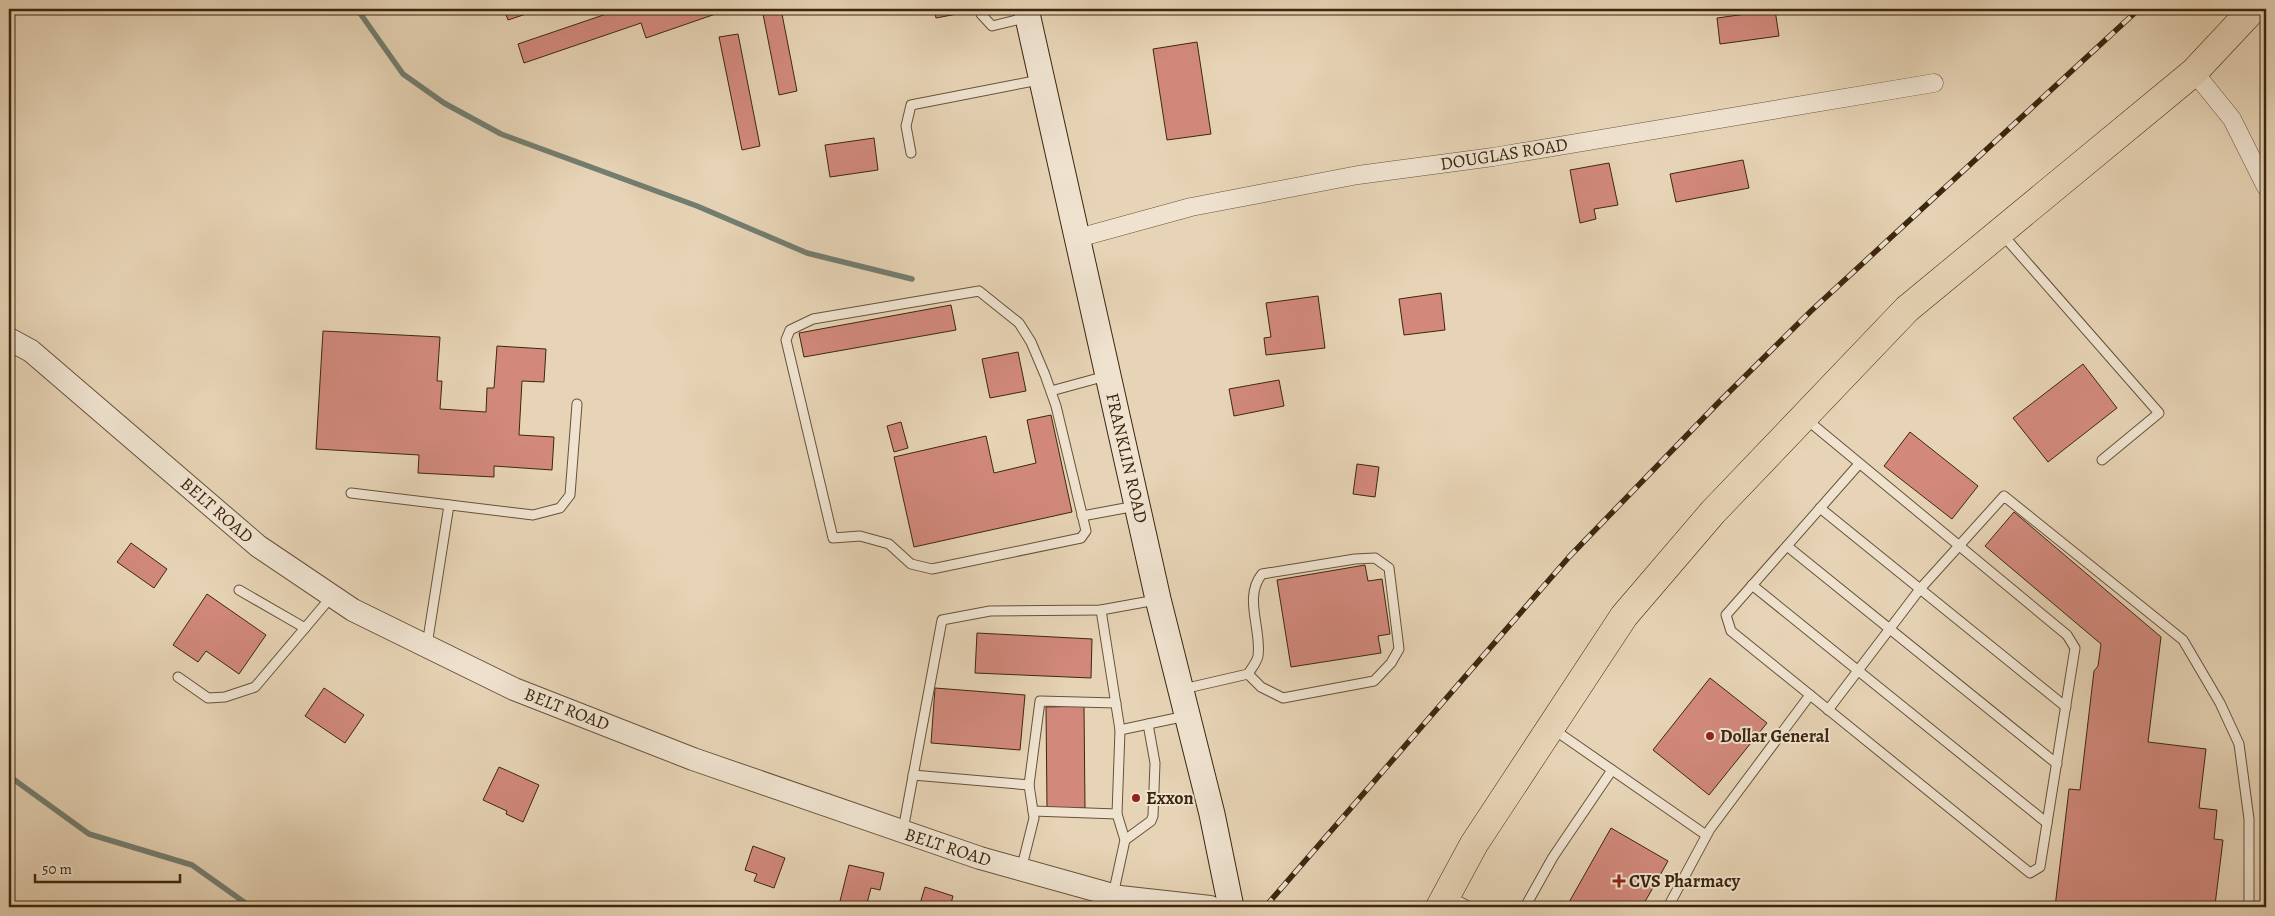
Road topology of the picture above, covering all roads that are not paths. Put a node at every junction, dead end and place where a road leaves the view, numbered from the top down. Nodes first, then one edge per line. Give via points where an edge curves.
1 (980, 9) edge
2 (2253, 9) edge
3 (1027, 13) edge
4 (2194, 72) junction
5 (1042, 79) junction
6 (1934, 82) dead end
7 (911, 153) dead end
8 (2266, 187) edge
9 (2000, 232) junction
10 (1078, 238) junction
11 (9, 339) edge
12 (1108, 375) junction
13 (1051, 391) junction
14 (577, 404) dead end
15 (1804, 418) junction
16 (2102, 460) dead end
17 (1859, 464) junction
18 (351, 493) dead end
19 (449, 505) junction
20 (1137, 506) junction
21 (1820, 508) junction
22 (1082, 516) junction
23 (1787, 546) junction
24 (1958, 546) junction
25 (1752, 585) junction
26 (1920, 589) junction
27 (238, 590) dead end
28 (332, 596) junction
29 (1158, 599) junction
30 (1101, 610) junction
31 (305, 628) junction
32 (1891, 630) junction
33 (427, 646) junction
34 (1858, 670) junction
35 (1248, 674) junction
36 (178, 677) dead end
37 (1183, 689) junction
38 (1810, 696) junction
39 (1116, 703) junction
40 (2066, 707) junction
41 (1828, 710) junction
42 (1189, 715) junction
43 (1148, 724) junction
44 (1551, 728) junction
45 (1120, 730) junction
46 (2057, 764) junction
47 (1612, 770) junction
48 (913, 775) junction
49 (1029, 784) junction
50 (1033, 812) junction
51 (1116, 814) junction
52 (2047, 823) junction
53 (903, 832) junction
54 (1706, 835) junction
55 (1125, 840) junction
56 (1021, 870) junction
57 (1113, 895) junction
58 (1452, 903) edge
59 (1210, 907) edge
60 (1231, 907) edge
61 (1525, 907) edge
62 (1668, 907) edge
63 (2249, 907) edge

1 - 3 lane via 992,26
2 - 4 main road
3 - 5 main road, FRANKLIN ROAD
4 - 8 street via 2232,120
4 - 9 main road
5 - 7 lane via 911,106 906,126
5 - 10 main road, FRANKLIN ROAD
6 - 10 street, DOUGLAS ROAD via 1493,157 1358,175 1191,207
9 - 15 main road via 1907,309
9 - 16 lane via 2159,413
10 - 12 main road, FRANKLIN ROAD
11 - 28 street, BELT ROAD via 31,351 258,546
12 - 13 lane
12 - 20 main road, FRANKLIN ROAD
13 - 22 lane
13 - 22 lane via 1031,342 1019,323 979,291 813,319 790,330 786,340 833,538 860,536 889,544 911,564 932,568 1081,538 1086,531
14 - 19 lane via 570,494 560,508 533,515
15 - 17 lane
15 - 44 main road via 1713,512 1624,616
17 - 21 lane
17 - 24 lane
18 - 19 lane
19 - 33 lane
20 - 22 lane
20 - 29 main road, FRANKLIN ROAD
21 - 23 lane
21 - 26 lane
23 - 25 lane
23 - 32 lane
24 - 26 lane
24 - 40 lane via 2067,635 2075,648
24 - 63 lane via 2004,496 2183,640 2220,703 2239,744 2249,819
25 - 34 lane
25 - 38 lane via 1726,615 1731,631
26 - 32 lane
26 - 40 lane
27 - 31 lane
28 - 31 lane
28 - 33 street, BELT ROAD via 352,610
29 - 30 lane
29 - 37 main road, FRANKLIN ROAD
30 - 39 lane
30 - 48 lane via 990,612 942,620
31 - 36 lane via 255,687 243,692 208,698
32 - 34 lane
32 - 46 lane
33 - 53 street, BELT ROAD via 514,689 684,756
34 - 41 lane
34 - 52 lane
35 - 35 lane via 1261,687 1283,698 1374,680 1391,663 1399,649 1389,568 1374,558 1262,574 1255,582 1254,600 1258,658
35 - 37 lane
37 - 42 main road, FRANKLIN ROAD
38 - 41 lane
38 - 54 lane
39 - 45 lane
39 - 49 lane via 1040,701
40 - 46 lane
41 - 52 lane via 2030,873 2040,867
42 - 43 lane
42 - 60 main road, FRANKLIN ROAD
43 - 45 lane
43 - 55 lane via 1155,763 1153,816 1150,822
44 - 47 lane
44 - 58 main road via 1474,844
45 - 51 lane
46 - 52 lane
47 - 54 lane
47 - 61 lane via 1552,857
48 - 49 lane
48 - 53 lane
49 - 50 lane
50 - 51 lane
50 - 56 lane
51 - 55 lane
53 - 56 street, BELT ROAD
54 - 62 lane
55 - 57 lane
56 - 57 street, BELT ROAD
57 - 59 street, BELT ROAD

